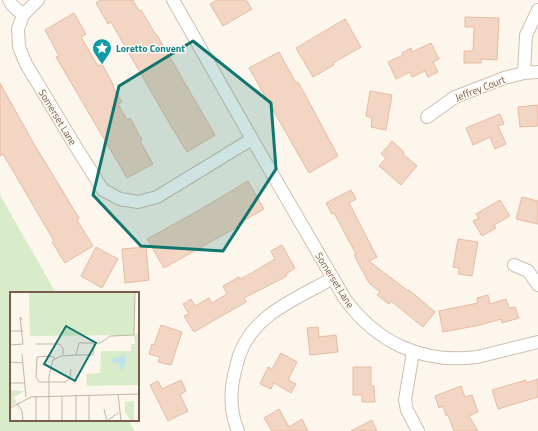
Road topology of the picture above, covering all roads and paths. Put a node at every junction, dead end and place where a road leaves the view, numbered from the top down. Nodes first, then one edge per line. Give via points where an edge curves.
1 (9, 0) edge
2 (38, 0) edge
3 (173, 0) edge
4 (538, 10) edge
5 (23, 15) junction
6 (538, 72) edge
7 (524, 73) junction
8 (427, 117) dead end
9 (252, 139) junction
10 (514, 264) dead end
11 (333, 278) junction
12 (538, 285) edge
13 (538, 342) edge
14 (413, 352) junction
15 (238, 431) edge
16 (418, 431) edge

1 - 5 street
2 - 5 street
3 - 9 street, Somerset Lane
4 - 7 street via 526,35
5 - 9 street, Somerset Lane via 18,30 19,47 26,64 103,190 120,199 138,202 157,197
6 - 7 street, Jeffrey Court
7 - 8 street, Jeffrey Court via 455,97
9 - 11 street, Somerset Lane
10 - 12 street via 528,271
11 - 14 street, Somerset Lane via 360,318 385,338
11 - 15 street via 270,315 247,339 232,384 232,410
13 - 14 street, Somerset Lane via 467,359
14 - 16 street via 405,400

